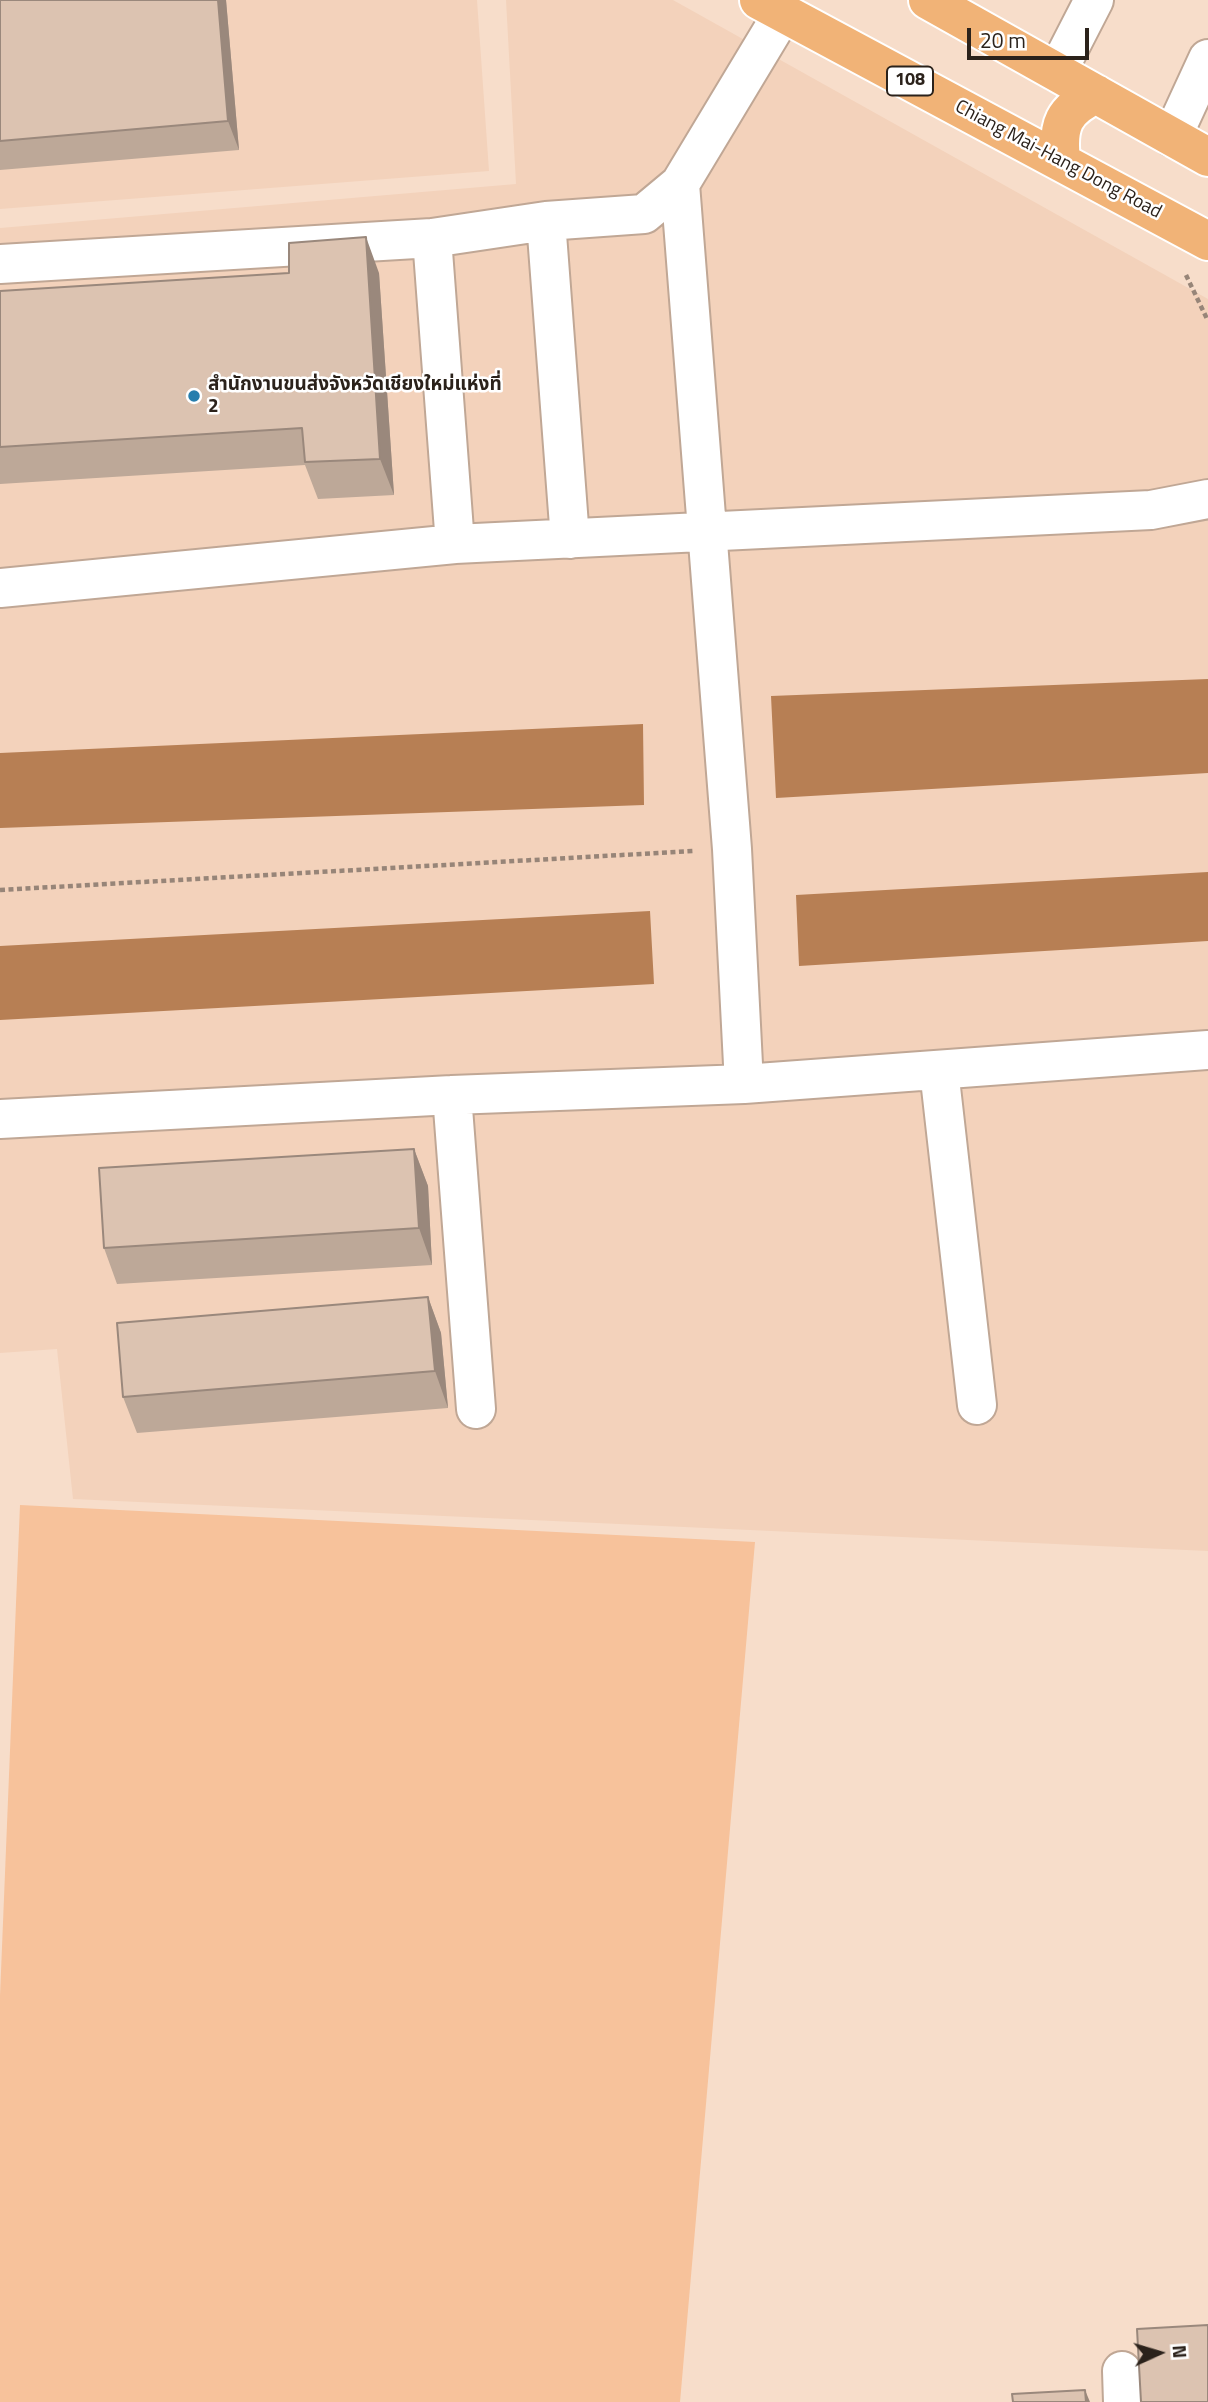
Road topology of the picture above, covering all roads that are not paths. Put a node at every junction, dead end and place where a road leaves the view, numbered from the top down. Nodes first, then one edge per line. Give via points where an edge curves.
1 (928, 0) edge
2 (1094, 0) edge
3 (771, 6) edge
4 (1208, 59) edge
5 (1057, 72) junction
6 (1096, 94) junction
7 (1172, 137) junction
8 (1208, 157) edge
9 (1061, 161) junction
10 (680, 184) junction
11 (547, 221) junction
12 (432, 237) junction
13 (1208, 242) edge
14 (0, 264) edge
15 (1208, 499) edge
16 (706, 533) junction
17 (570, 539) junction
18 (455, 544) junction
19 (0, 588) edge
20 (1208, 1050) edge
21 (939, 1070) junction
22 (744, 1084) junction
23 (452, 1095) junction
24 (0, 1119) edge
25 (977, 1405) dead end
26 (476, 1409) dead end

1 - 5 main road
2 - 5 street
3 - 9 main road, Chiang Mai-Hang Dong Road / 108
3 - 10 street
4 - 7 street
5 - 6 main road
6 - 7 main road
6 - 9 main road via 1077,103 1064,118
7 - 8 main road
9 - 13 main road, Chiang Mai-Hang Dong Road / 108
10 - 11 street via 643,214
10 - 16 street
11 - 12 street
11 - 17 street
12 - 14 street
12 - 18 street
15 - 16 street via 1151,510
16 - 17 street
16 - 22 street via 732,849
17 - 18 street
18 - 19 street
20 - 21 street
21 - 22 street
21 - 25 street
22 - 23 street
23 - 24 street
23 - 26 street

